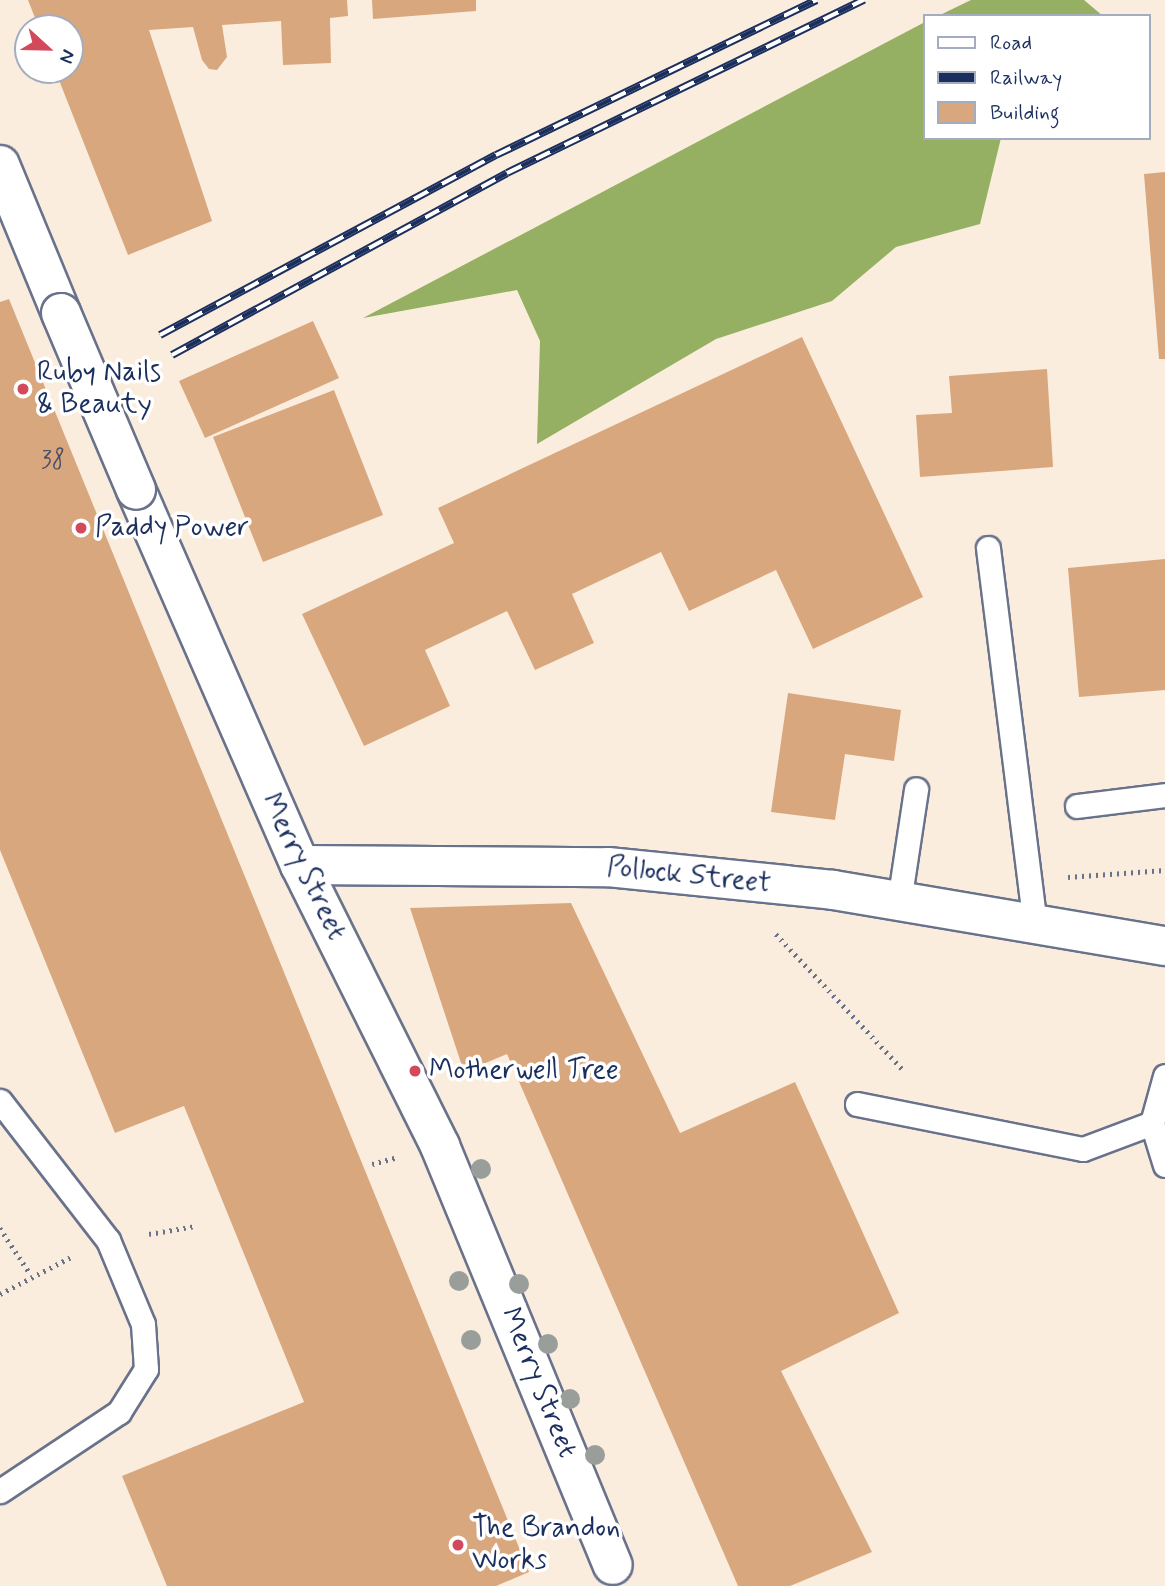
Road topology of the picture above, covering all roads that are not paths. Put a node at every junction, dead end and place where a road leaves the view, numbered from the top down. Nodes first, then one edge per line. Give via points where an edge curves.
1 (0, 165) edge
2 (988, 548) dead end
3 (916, 789) dead end
4 (1165, 795) edge
5 (1077, 806) dead end
6 (300, 865) junction
7 (899, 902) junction
8 (1035, 927) junction
9 (1165, 946) edge
10 (1165, 1076) edge
11 (0, 1101) edge
12 (856, 1104) dead end
13 (1152, 1123) junction
14 (1165, 1165) edge
15 (0, 1491) edge
16 (613, 1565) dead end

1 - 6 street, Merry Street, bridge
2 - 8 lane
3 - 7 lane
4 - 5 lane
6 - 7 street, Pollock Street via 608,867
6 - 16 street, Merry Street via 440,1146
7 - 8 street, Pollock Street
8 - 9 street, Pollock Street
10 - 13 lane
11 - 15 lane via 108,1240 143,1324 146,1369 119,1412
12 - 13 lane via 1083,1149
13 - 14 lane

